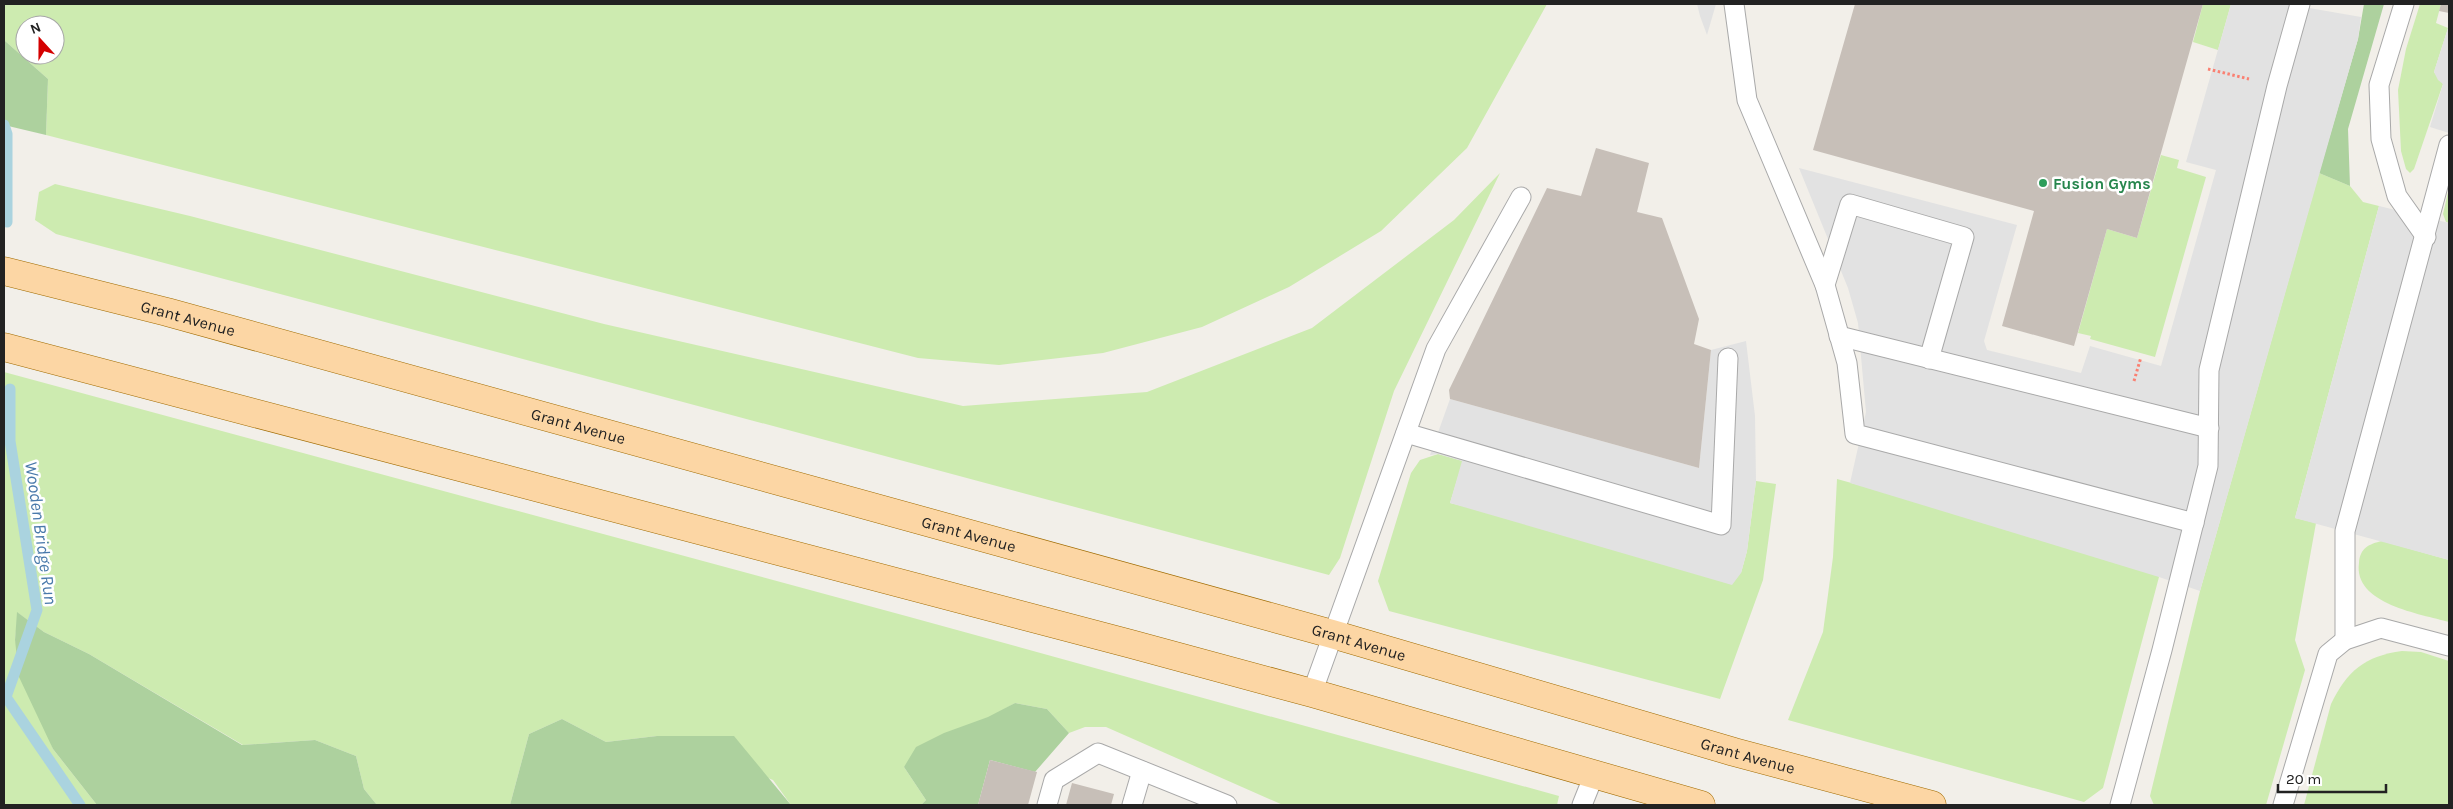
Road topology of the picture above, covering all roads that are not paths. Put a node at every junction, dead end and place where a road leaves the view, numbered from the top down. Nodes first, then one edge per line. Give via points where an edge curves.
1 (1734, 4) edge
2 (2300, 4) edge
3 (2404, 4) edge
4 (2449, 145) edge
5 (1521, 197) dead end
6 (2426, 237) junction
7 (4, 272) edge
8 (1825, 285) junction
9 (1839, 336) junction
10 (4, 347) edge
11 (1728, 358) dead end
12 (1929, 359) junction
13 (2209, 428) junction
14 (1406, 433) junction
15 (2194, 523) junction
16 (1332, 634) junction
17 (2345, 640) junction
18 (2449, 646) edge
19 (1312, 693) junction
20 (1142, 771) junction
21 (1594, 774) junction
22 (1219, 804) edge
23 (1047, 805) edge
24 (1132, 805) edge
25 (1582, 805) edge
26 (1701, 805) edge
27 (1932, 805) edge
28 (2120, 805) edge
29 (2283, 805) edge

1 - 8 lane via 1746,100
2 - 13 lane via 2277,86 2210,370
3 - 6 lane via 2379,84 2381,139 2397,196
4 - 6 lane
5 - 14 lane via 1436,349
6 - 17 lane via 2345,531
7 - 16 main road, Grant Avenue via 196,320
8 - 9 lane
8 - 12 lane via 1850,204 1964,237
9 - 12 lane
9 - 15 lane via 1855,434
10 - 19 main road
11 - 14 lane via 1721,525
12 - 13 lane
13 - 15 lane via 2208,466
14 - 16 lane
15 - 28 lane
16 - 19 lane
16 - 27 main road, Grant Avenue via 1734,752
17 - 18 lane via 2381,628
17 - 29 lane via 2328,654
19 - 21 main road
20 - 22 lane
20 - 23 lane via 1098,753 1054,780
20 - 24 lane
21 - 25 lane
21 - 26 main road

